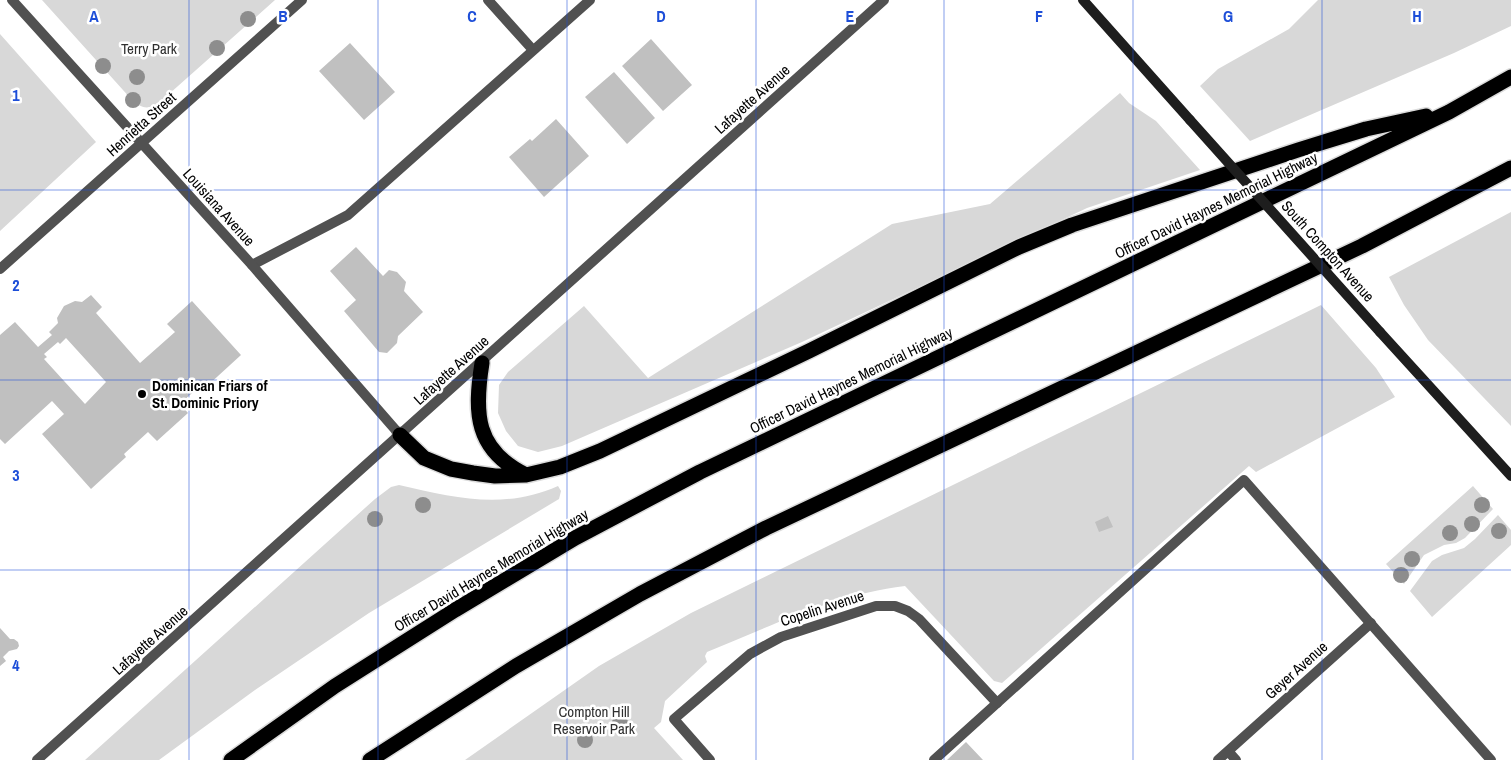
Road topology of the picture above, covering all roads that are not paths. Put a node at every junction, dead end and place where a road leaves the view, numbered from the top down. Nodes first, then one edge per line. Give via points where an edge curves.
1 (12, 0) edge
2 (302, 0) edge
3 (488, 0) edge
4 (590, 0) edge
5 (884, 0) edge
6 (1083, 0) edge
7 (533, 50) junction
8 (1511, 77) edge
9 (1449, 112) junction
10 (141, 144) junction
11 (1511, 168) edge
12 (252, 266) junction
13 (0, 269) edge
14 (482, 363) junction
15 (400, 435) junction
16 (526, 475) junction
17 (1511, 476) edge
18 (1371, 623) junction
19 (997, 703) junction
20 (1228, 751) junction
21 (37, 760) edge
22 (231, 760) edge
23 (370, 760) edge
24 (710, 760) edge
25 (934, 760) edge
26 (1218, 760) edge
27 (1236, 760) edge
28 (1491, 760) edge

1 - 10 street, Louisiana Avenue
2 - 10 street, Henrietta Street
3 - 7 street
4 - 7 street
5 - 14 street, Lafayette Avenue
6 - 17 main road, South Compton Avenue, bridge
7 - 12 street via 348,215
8 - 9 highway, Officer David Haynes Memorial Highway
9 - 16 highway via 1366,129 1072,225 1019,247 600,451 560,467
9 - 22 highway, Officer David Haynes Memorial Highway via 700,472 583,533 335,686
10 - 12 street, Louisiana Avenue
10 - 13 street, Henrietta Street
11 - 23 highway via 1362,246 758,533 640,594 516,666
12 - 15 street, Louisiana Avenue
14 - 15 street, Lafayette Avenue
14 - 16 highway via 478,402 482,434 492,450 514,470
15 - 16 highway via 424,458 451,469 495,476
15 - 21 street, Lafayette Avenue
18 - 19 street via 1244,480
18 - 20 street, Geyer Avenue
18 - 28 street
19 - 24 street, Copelin Avenue via 908,610 876,606 781,637 750,654 674,720
19 - 25 street
20 - 26 street, Geyer Avenue
20 - 27 street

